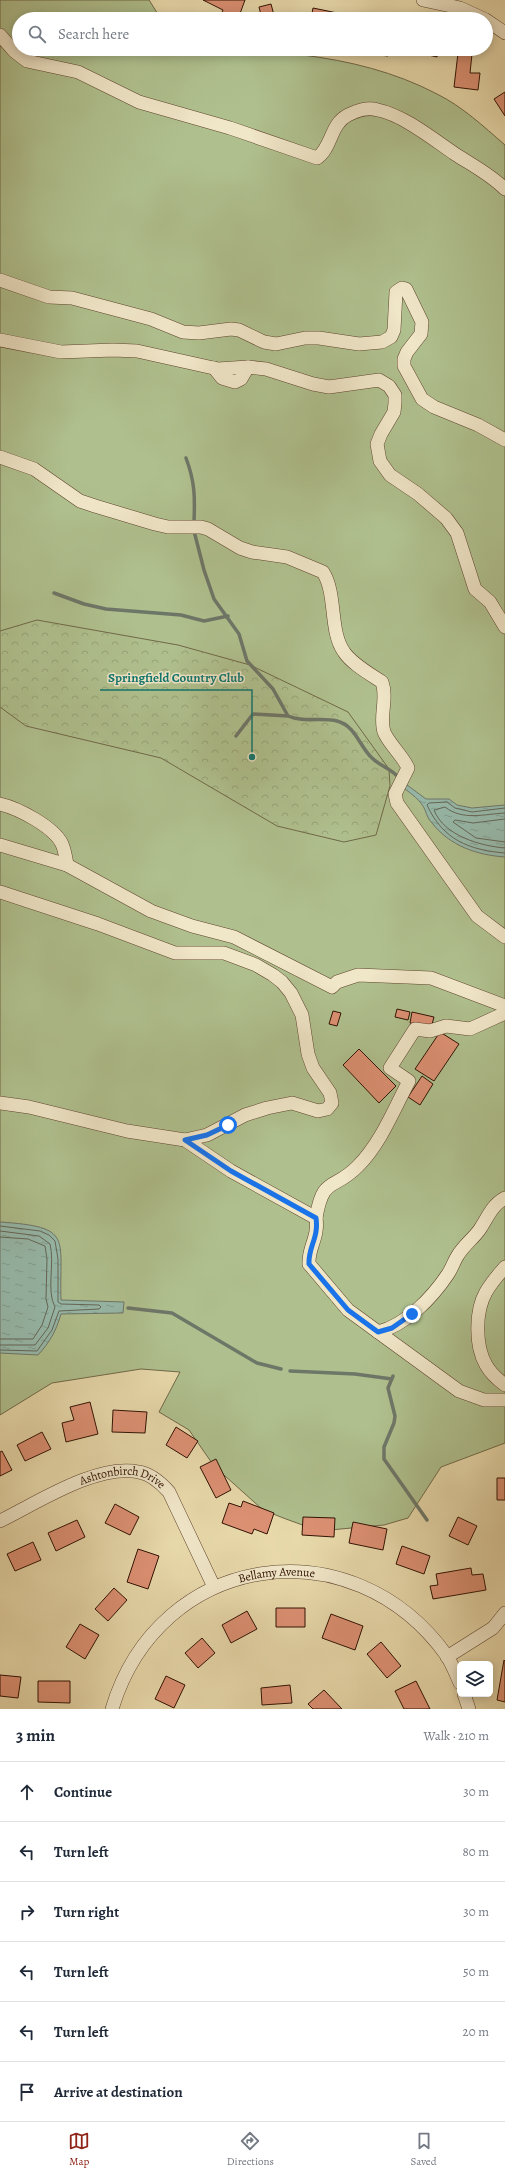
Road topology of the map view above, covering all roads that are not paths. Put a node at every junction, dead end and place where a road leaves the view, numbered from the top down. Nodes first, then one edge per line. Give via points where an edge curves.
1 (423, 0) edge
2 (468, 12) edge
3 (493, 25) edge
4 (505, 33) edge
5 (0, 35) edge
6 (12, 50) edge
7 (20, 56) edge
8 (505, 189) edge
9 (0, 280) edge
10 (0, 340) edge
11 (505, 440) edge
12 (0, 457) edge
13 (505, 628) edge
14 (0, 804) edge
15 (0, 845) edge
16 (67, 865) junction
17 (0, 892) edge
18 (505, 937) edge
19 (505, 1006) edge
20 (505, 1013) edge
21 (0, 1103) edge
22 (185, 1140) junction
23 (505, 1198) edge
24 (316, 1218) junction
25 (505, 1267) edge
26 (378, 1332) junction
27 (505, 1385) edge
28 (505, 1400) edge
29 (0, 1521) edge
30 (214, 1587) junction
31 (505, 1613) edge
32 (448, 1657) junction
33 (457, 1676) edge
34 (465, 1697) edge
35 (112, 1709) edge
36 (469, 1709) edge

1 - 2 street
3 - 4 street
5 - 6 street
7 - 8 street via 27,61 78,72 140,102 238,130 317,158 324,153 334,128 346,115 362,109 377,110 392,115 430,137 493,177
9 - 11 street via 49,297 72,298 151,319 183,332 239,330 264,342 276,344 305,338 359,344 382,342 391,337 394,330 396,292 402,288 406,289 422,322 421,334 407,352 404,366 422,399
10 - 13 street via 61,352 137,351 214,368 266,369 329,387 379,380 389,386 395,395 396,403 377,444 380,461 390,475 446,518 457,533 475,589 490,602
12 - 18 street via 34,468 75,497 95,506 168,527 208,529 240,548 287,557 323,572 344,652 382,682 384,688 382,720 385,732 404,758 408,768 397,790 397,803 477,916
14 - 16 street via 18,810 54,834 62,843
15 - 16 street
16 - 19 street via 151,911 192,926 234,937 332,987 337,982 358,975 432,978
17 - 22 street via 98,924 175,953 224,953 256,965 282,982 302,1015 312,1068 330,1093 332,1103 327,1109 318,1111 292,1103 267,1108 207,1135
20 - 24 street via 470,1029 446,1026 430,1031 415,1029 390,1068 409,1081 377,1140 358,1167 326,1188 321,1195
21 - 22 street via 29,1107 126,1131
22 - 24 street via 231,1171
23 - 26 street via 490,1211 480,1230 458,1255 448,1274 425,1301 400,1323
24 - 26 street via 316,1238 308,1255 309,1264 348,1310
25 - 27 street via 485,1292 478,1329 479,1345 485,1364 493,1376
26 - 28 street via 459,1391 484,1400
29 - 30 street, Ashtonbirch Drive via 91,1478 128,1470 141,1472 161,1483 169,1492
30 - 32 street, Bellamy Avenue via 277,1572 314,1573 347,1580 379,1594 408,1614
30 - 35 street, Bellamy Avenue via 179,1609 159,1626 142,1646 125,1675
31 - 32 street via 493,1628
32 - 33 street, Bellamy Avenue
34 - 36 street

